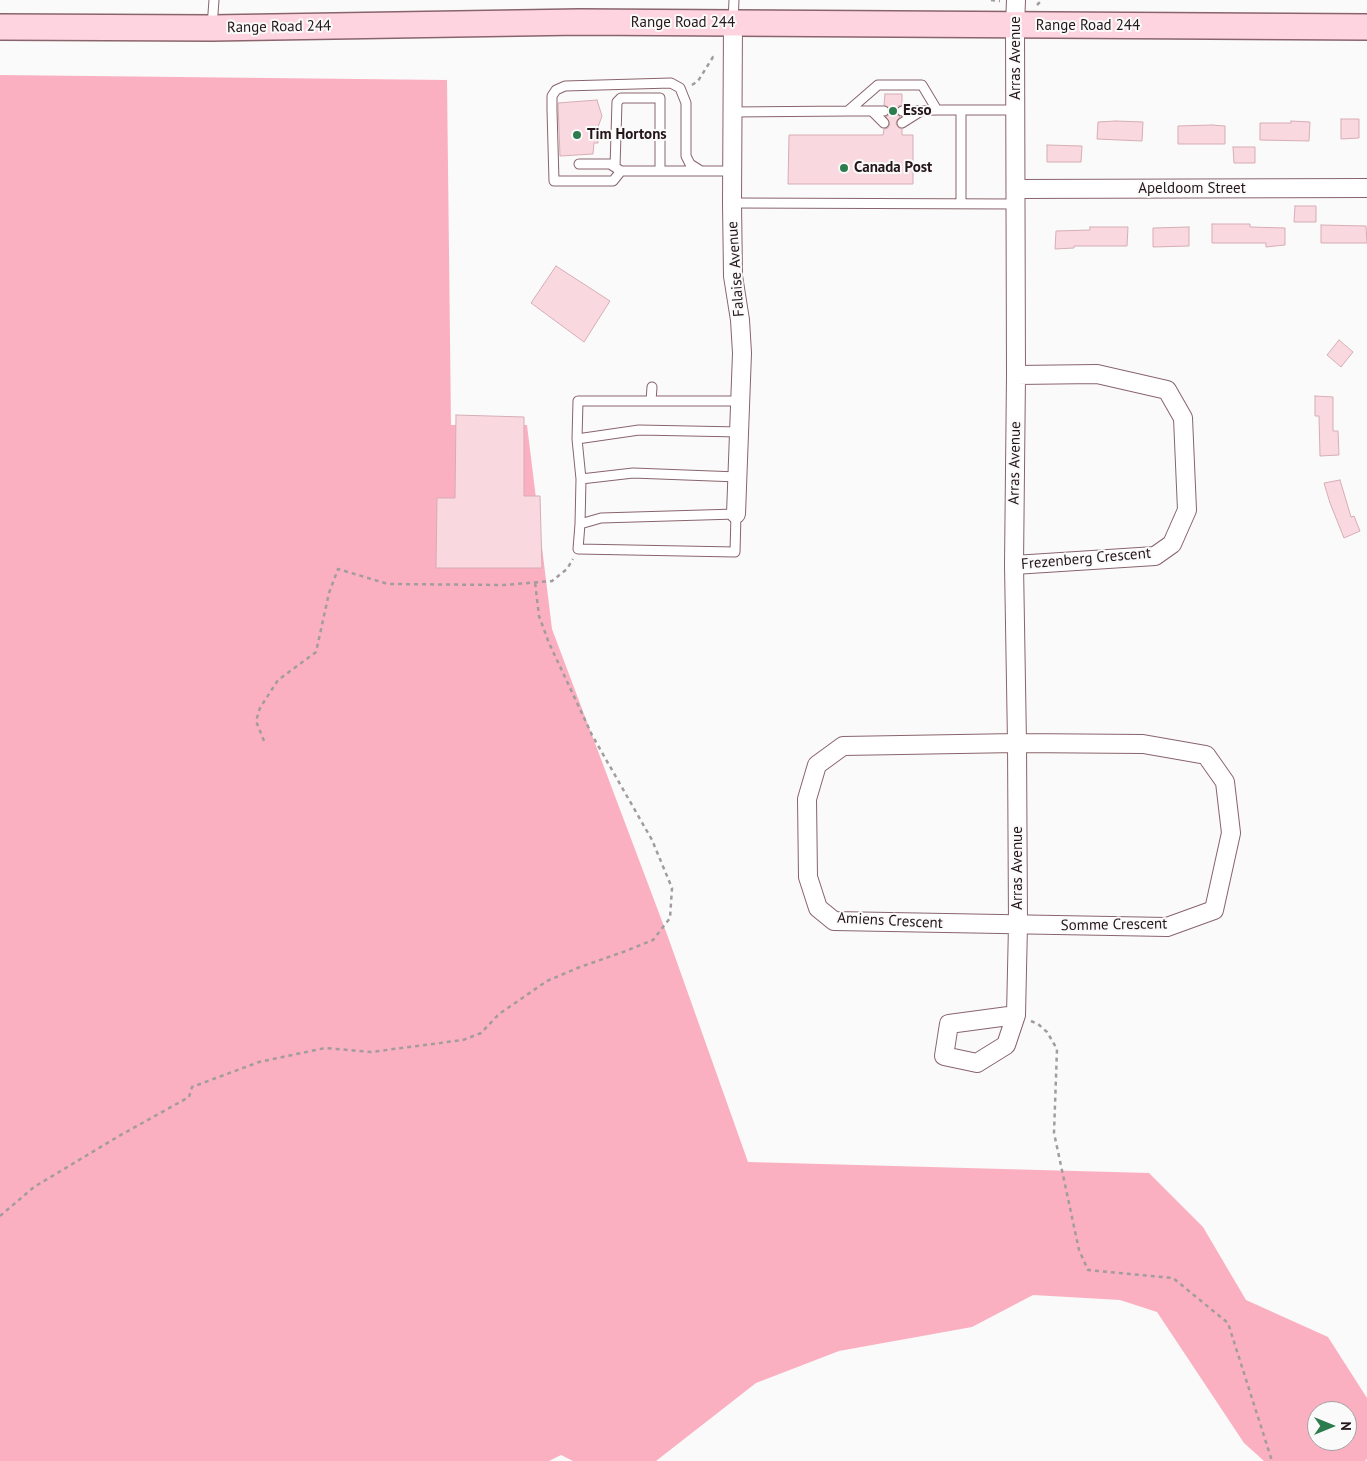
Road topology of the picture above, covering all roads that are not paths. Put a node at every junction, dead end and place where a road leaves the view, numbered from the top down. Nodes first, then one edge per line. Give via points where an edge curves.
1 (214, 0) edge
2 (1016, 0) edge
3 (733, 12) edge
4 (1015, 26) junction
5 (1367, 27) edge
6 (0, 28) edge
7 (212, 28) junction
8 (937, 110) junction
9 (960, 110) junction
10 (1016, 110) junction
11 (848, 111) junction
12 (872, 111) junction
13 (884, 111) dead end
14 (902, 111) dead end
15 (921, 111) junction
16 (732, 112) junction
17 (884, 123) dead end
18 (902, 123) dead end
19 (579, 164) dead end
20 (618, 169) junction
21 (660, 171) junction
22 (701, 171) junction
23 (732, 171) junction
24 (1367, 188) edge
25 (1016, 196) junction
26 (732, 204) junction
27 (960, 204) junction
28 (1016, 375) junction
29 (652, 387) dead end
30 (651, 401) junction
31 (741, 401) junction
32 (740, 432) junction
33 (578, 439) junction
34 (738, 477) junction
35 (581, 479) junction
36 (736, 514) junction
37 (580, 524) junction
38 (1014, 565) junction
39 (1017, 743) junction
40 (1018, 925) junction
41 (1016, 1015) road end

1 - 7 lane
2 - 4 street, Arras Avenue
3 - 4 street, Range Road 244
3 - 7 street, Range Road 244 via 579,22
3 - 16 street, Falaise Avenue
4 - 5 street, Range Road 244
4 - 10 street, Arras Avenue
6 - 7 street, Range Road 244
8 - 9 lane
8 - 11 lane via 922,85 878,86
8 - 15 lane
9 - 10 lane
9 - 27 lane
10 - 25 street, Arras Avenue
11 - 12 lane
11 - 16 lane
12 - 13 lane
12 - 17 lane
14 - 15 lane
15 - 18 lane
16 - 23 street, Falaise Avenue
19 - 20 lane via 610,164
20 - 21 lane
20 - 21 lane via 617,102 621,98 660,98
20 - 22 lane via 613,181 554,180 552,96 556,90 565,86 671,83 680,88 686,103 686,156 690,164
21 - 22 lane
22 - 23 lane
23 - 26 street, Falaise Avenue
24 - 25 street, Apeldoom Street
25 - 27 lane
25 - 28 street, Arras Avenue
26 - 27 lane
26 - 31 street, Falaise Avenue via 733,276 742,353
28 - 38 street, Arras Avenue
28 - 38 street, Frezenberg Crescent via 1097,374 1167,390 1183,418 1187,510 1172,544 1154,556
29 - 30 lane
30 - 31 lane
30 - 33 lane via 578,402
31 - 32 street, Falaise Avenue
32 - 33 lane via 639,430
32 - 34 street, Falaise Avenue
33 - 35 lane
34 - 35 lane via 633,473
34 - 36 street, Falaise Avenue
35 - 37 lane
36 - 37 lane via 601,518
36 - 37 lane via 735,552 578,549
38 - 39 street, Arras Avenue
39 - 40 street, Arras Avenue
39 - 40 street, Somme Crescent via 1143,744 1206,755 1225,782 1232,833 1214,910 1168,927
39 - 40 street, Amiens Crescent via 843,746 817,765 807,808 808,877 818,908 834,921
40 - 41 street, Arras Avenue

